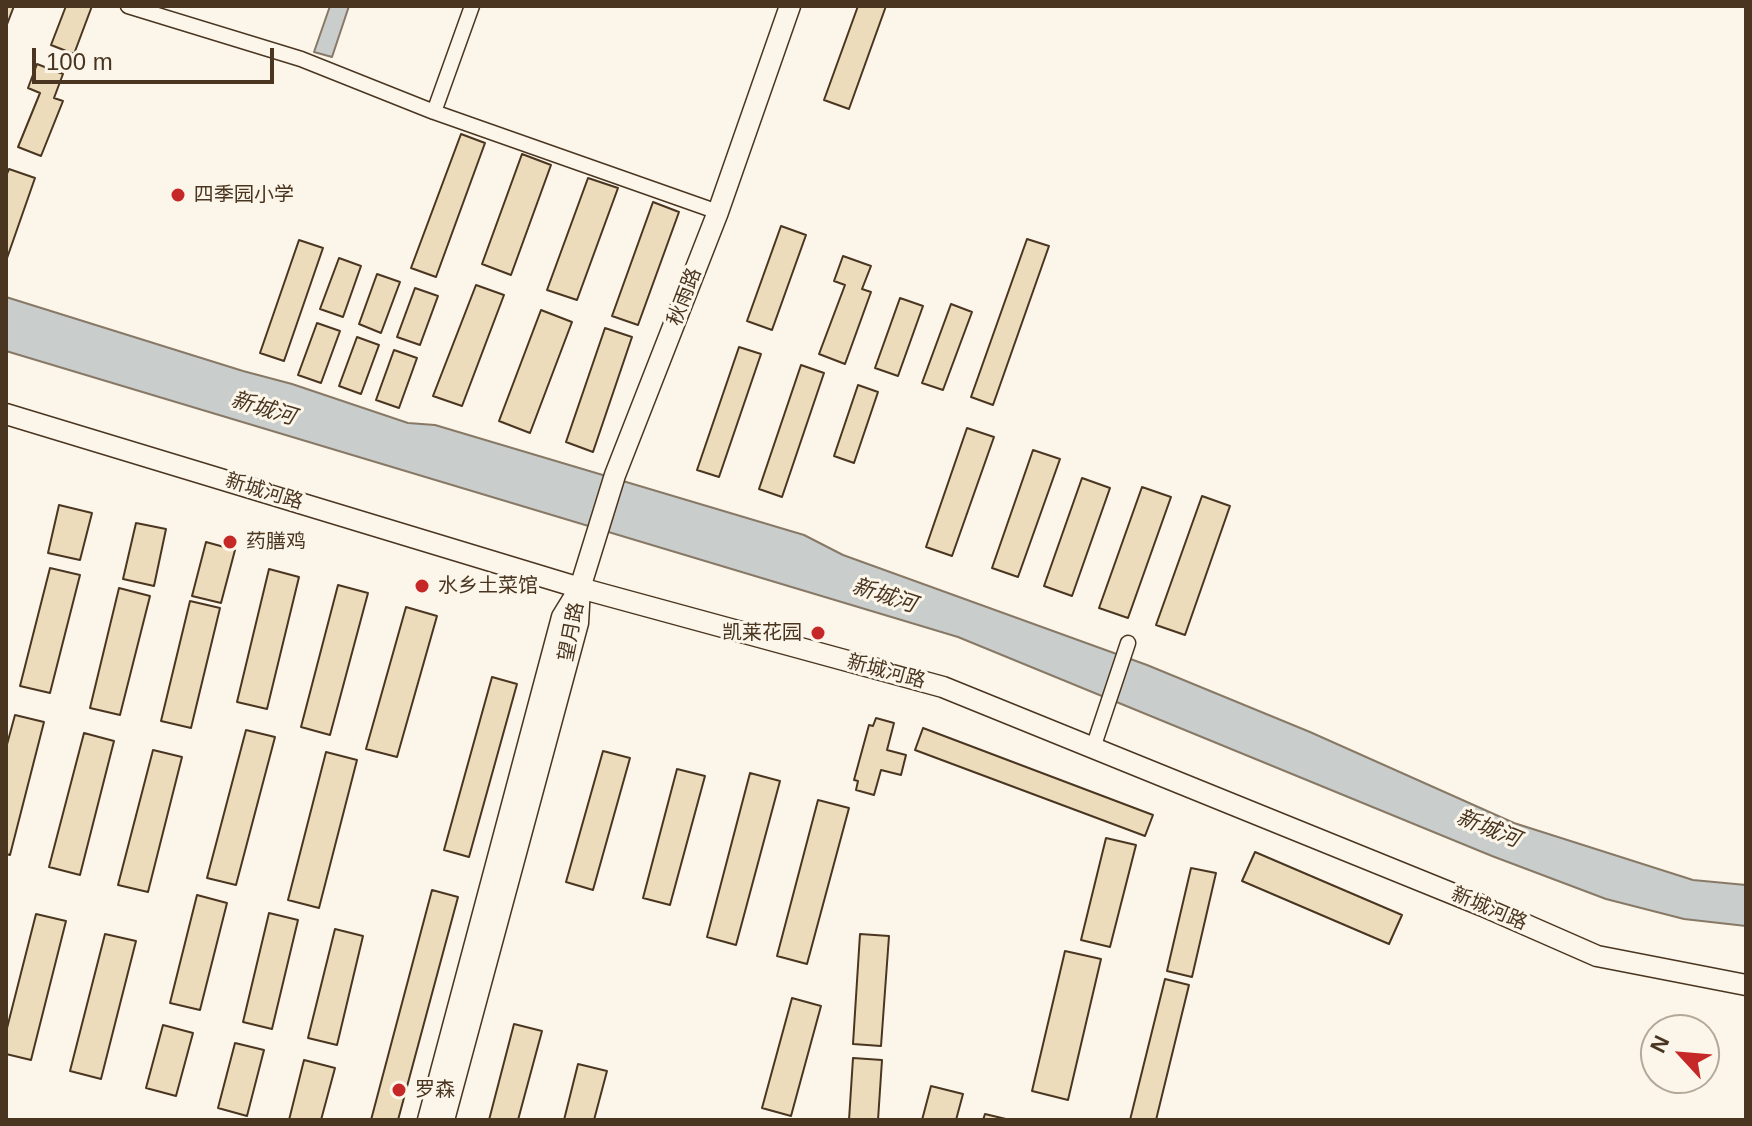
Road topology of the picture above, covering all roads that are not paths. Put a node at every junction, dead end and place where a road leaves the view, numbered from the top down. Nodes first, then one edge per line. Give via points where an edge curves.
1 (128, 6) edge
2 (472, 6) edge
3 (790, 6) edge
4 (434, 112) junction
5 (718, 212) junction
6 (6, 414) edge
7 (580, 588) junction
8 (1128, 643) dead end
9 (1093, 748) junction
10 (1746, 985) edge
11 (428, 1120) edge
12 (444, 1120) edge

1 - 4 street via 301,59
2 - 4 street
3 - 5 street, 秋雨路
4 - 5 street
5 - 7 street, 秋雨路 via 615,475
6 - 7 street, 新城河路
7 - 9 street, 新城河路 via 943,687
7 - 11 street, 望月路 via 562,617
7 - 12 street, 望月路 via 578,623
8 - 9 street
9 - 10 street, 新城河路 via 1597,956

